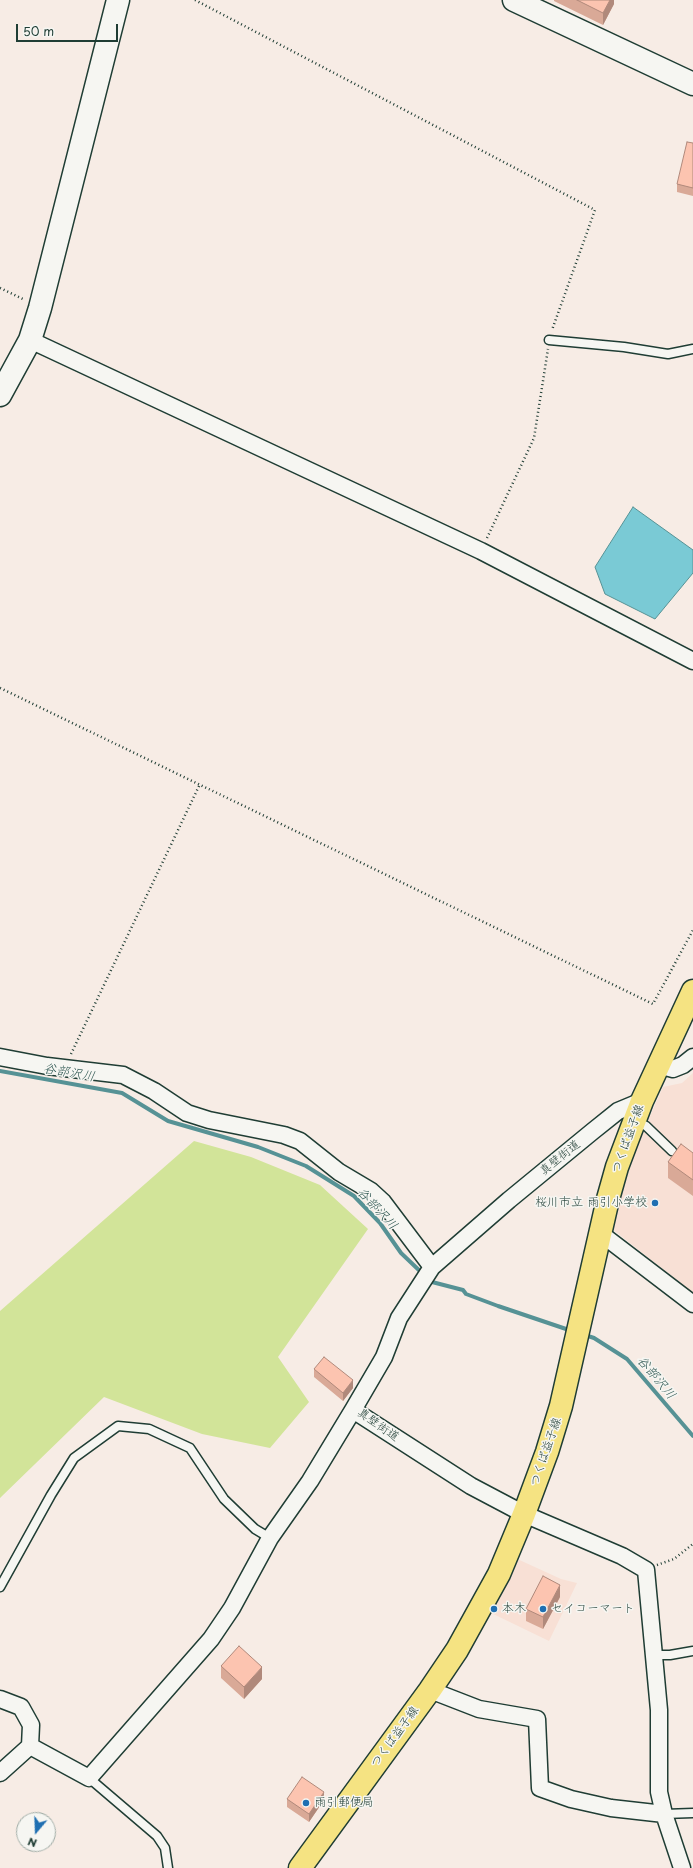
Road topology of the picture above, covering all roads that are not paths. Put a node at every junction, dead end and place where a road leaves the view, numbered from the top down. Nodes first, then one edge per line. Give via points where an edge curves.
1 (118, 0) edge
2 (514, 0) edge
3 (693, 84) edge
4 (30, 340) junction
5 (550, 340) road end
6 (693, 349) edge
7 (0, 395) edge
8 (693, 661) edge
9 (693, 991) edge
10 (0, 1057) edge
11 (693, 1057) edge
12 (658, 1066) junction
13 (642, 1101) junction
14 (634, 1121) junction
15 (672, 1151) dead end
16 (600, 1232) junction
17 (428, 1274) junction
18 (693, 1304) edge
19 (353, 1410) junction
20 (524, 1514) junction
21 (270, 1538) junction
22 (0, 1587) edge
23 (693, 1651) edge
24 (654, 1655) junction
25 (430, 1690) junction
26 (0, 1699) edge
27 (30, 1746) junction
28 (0, 1773) edge
29 (89, 1778) junction
30 (693, 1813) edge
31 (664, 1814) junction
32 (168, 1868) edge
33 (300, 1868) edge
34 (682, 1868) edge

1 - 4 street
2 - 3 street
4 - 7 street
4 - 8 street via 481,551
5 - 6 lane via 668,354
9 - 12 main road, つくば益子線
10 - 17 street via 47,1066 123,1075 154,1091 187,1113 300,1141 383,1202
11 - 12 street via 673,1069
12 - 13 main road, つくば益子線
13 - 14 main road, つくば益子線
13 - 17 street, 真壁街道 via 618,1111 593,1131 509,1200
14 - 15 lane via 646,1126
14 - 16 main road, つくば益子線 via 617,1167
16 - 18 street
16 - 20 main road, つくば益子線 via 561,1406
17 - 19 street, 真壁街道 via 399,1318 384,1357
19 - 20 street, 真壁街道 via 471,1486
19 - 21 street via 310,1480
20 - 24 street, 真壁街道 via 622,1556 646,1570
20 - 25 main road, つくば益子線 via 499,1574 478,1614
21 - 22 lane via 255,1529 224,1499 190,1448 149,1429 118,1426 74,1458
21 - 29 street via 232,1608 211,1639
23 - 24 lane
24 - 31 street via 659,1710 659,1792
25 - 31 street via 479,1709 537,1719 540,1788 571,1799 611,1808
25 - 33 main road, つくば益子線
26 - 27 street via 21,1707 31,1725
27 - 28 street
27 - 29 street
29 - 32 lane via 157,1836 165,1848
30 - 31 lane
31 - 34 street

